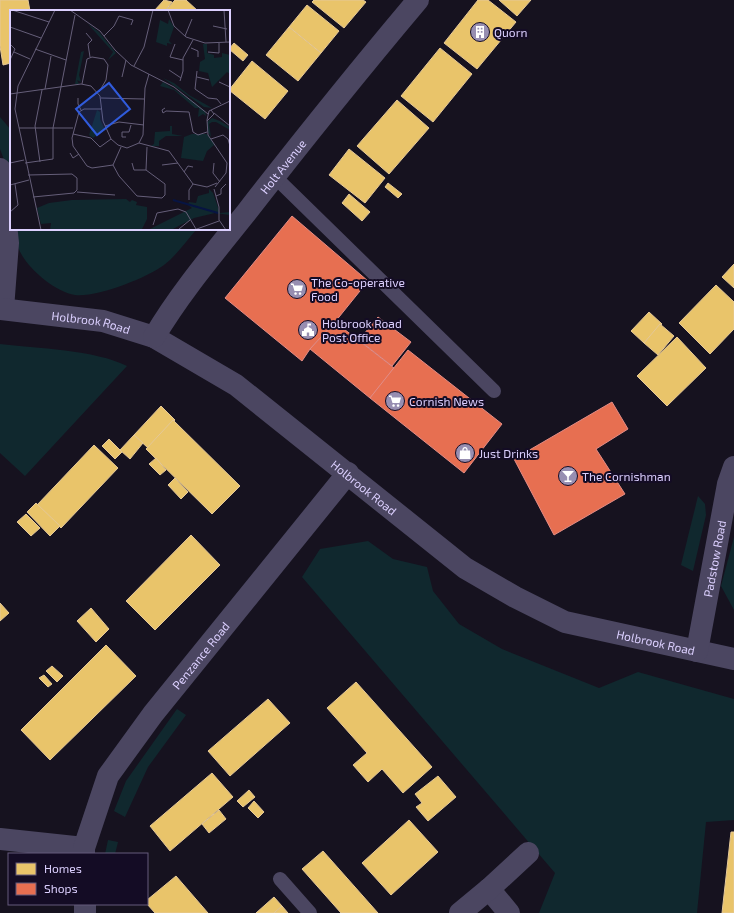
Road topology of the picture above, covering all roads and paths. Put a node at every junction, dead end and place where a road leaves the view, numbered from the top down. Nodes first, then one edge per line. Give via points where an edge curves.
1 (418, 0) edge
2 (0, 169) edge
3 (274, 176) junction
4 (2, 309) edge
5 (154, 337) junction
6 (494, 391) dead end
7 (734, 467) edge
8 (348, 473) junction
9 (697, 651) junction
10 (734, 659) edge
11 (0, 839) edge
12 (84, 851) edge
13 (528, 852) dead end
14 (280, 879) dead end
15 (489, 889) junction
16 (310, 913) edge
17 (460, 913) edge
18 (509, 913) edge

1 - 3 street, Holt Avenue
2 - 4 street via 8,243
3 - 5 street, Holt Avenue via 170,310
3 - 6 lane
4 - 5 street, Holbrook Road via 104,321
5 - 8 street, Holbrook Road via 236,385
7 - 9 street, Padstow Road via 728,484
8 - 9 street, Holbrook Road via 466,568 515,597 565,622
8 - 12 street, Penzance Road via 153,714 108,776
9 - 10 street, Holbrook Road
11 - 12 street
13 - 15 street
14 - 16 lane
15 - 17 street
15 - 18 street

